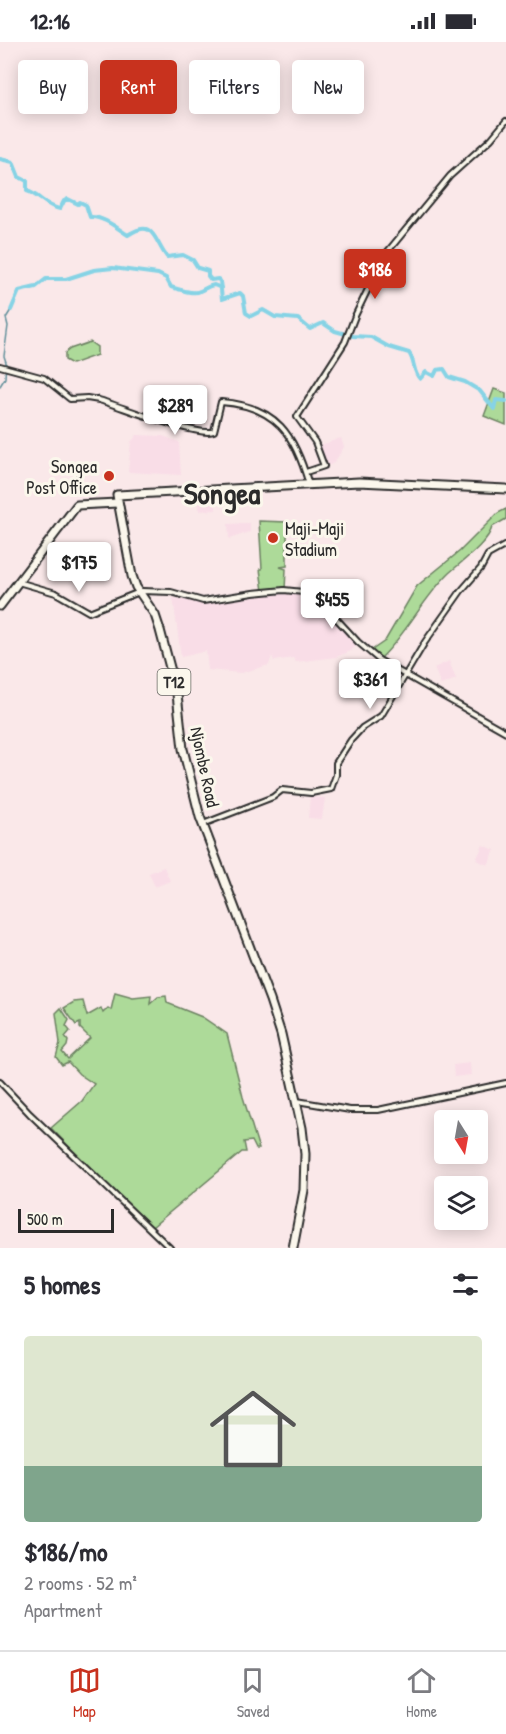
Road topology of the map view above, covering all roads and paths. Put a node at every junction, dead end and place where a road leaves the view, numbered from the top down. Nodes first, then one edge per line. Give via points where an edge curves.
1 (506, 121) edge
2 (3, 367) edge
3 (306, 472) junction
4 (310, 485) junction
5 (506, 489) edge
6 (117, 503) junction
7 (506, 545) edge
8 (18, 582) junction
9 (140, 591) junction
10 (1, 602) edge
11 (405, 675) junction
12 (506, 732) edge
13 (203, 824) junction
14 (0, 1082) edge
15 (506, 1083) edge
16 (296, 1101) junction
17 (170, 1248) edge
18 (293, 1248) edge

1 - 3 street via 491,140 450,176 384,256 345,342 297,417 315,441 325,467
2 - 3 street via 44,378 70,399 99,400 208,432 214,431 221,402 249,408 285,428
3 - 4 street
4 - 5 highway via 365,482
4 - 6 highway via 118,495
6 - 8 highway via 77,505
6 - 9 highway, Njombe Road / T12 via 128,562
7 - 11 street via 488,555
8 - 9 street via 56,593 89,612
8 - 10 highway
9 - 11 street via 160,591 203,601 284,590 303,592 322,603 369,652
9 - 13 highway, Njombe Road / T12 via 155,615 168,655 179,702 183,749
11 - 12 street
11 - 13 street via 381,716 359,730 338,760 331,789 311,793 282,790
13 - 16 highway, Njombe Road / T12 via 270,1000
14 - 17 street
15 - 16 street via 368,1111
16 - 18 highway, Njombe Road / T12 via 306,1173

